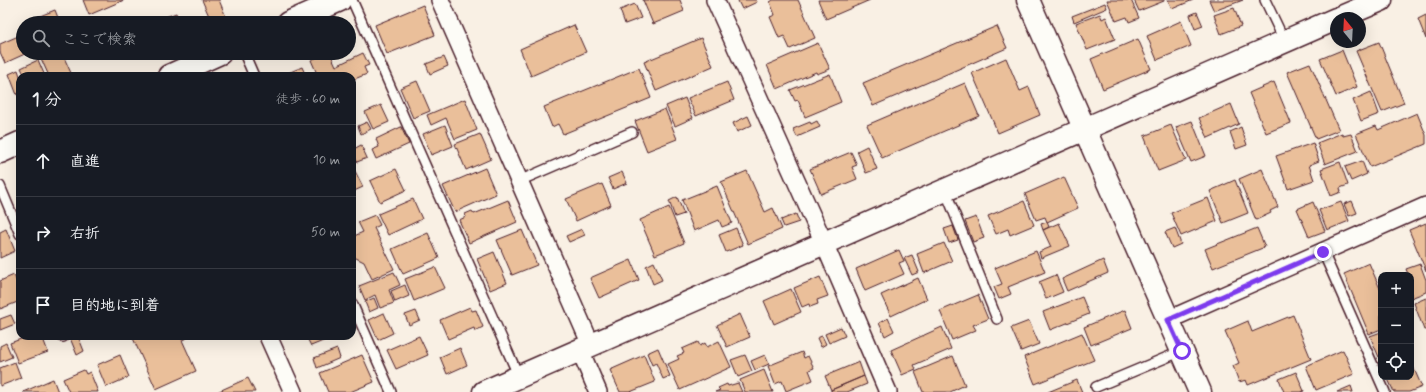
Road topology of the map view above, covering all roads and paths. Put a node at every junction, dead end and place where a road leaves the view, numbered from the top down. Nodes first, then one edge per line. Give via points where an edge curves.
1 (340, 0) edge
2 (352, 0) edge
3 (440, 0) edge
4 (715, 0) edge
5 (1028, 0) edge
6 (1265, 0) edge
7 (1381, 0) edge
8 (1353, 12) edge
9 (304, 16) edge
10 (1330, 22) edge
11 (1285, 42) junction
12 (204, 60) edge
13 (247, 60) edge
14 (178, 72) edge
15 (252, 72) edge
16 (1084, 129) junction
17 (632, 132) dead end
18 (16, 145) edge
19 (0, 152) edge
20 (519, 180) junction
21 (0, 186) edge
22 (944, 190) junction
23 (1426, 206) edge
24 (16, 224) edge
25 (824, 243) junction
26 (1323, 252) junction
27 (356, 312) edge
28 (997, 319) dead end
29 (1168, 320) junction
30 (270, 340) edge
31 (586, 348) junction
32 (1182, 351) junction
33 (519, 377) junction
34 (1096, 387) dead end
35 (293, 392) edge
36 (391, 392) edge
37 (484, 392) edge
38 (598, 392) edge
39 (888, 392) edge
40 (1200, 392) edge
41 (1385, 392) edge

1 - 9 street
2 - 33 lane
3 - 20 street
4 - 25 street
5 - 16 street
6 - 11 lane
7 - 8 street
10 - 11 street
11 - 16 street
12 - 14 street
13 - 15 lane
16 - 22 street
16 - 29 street
17 - 20 lane
18 - 19 street
20 - 31 street
21 - 24 lane
22 - 25 street
22 - 28 lane
23 - 26 street
25 - 31 street
25 - 39 street
26 - 29 street
26 - 41 lane
27 - 36 lane
29 - 32 street
30 - 35 street
31 - 33 street
31 - 38 street
32 - 34 lane
32 - 40 street
33 - 37 street

